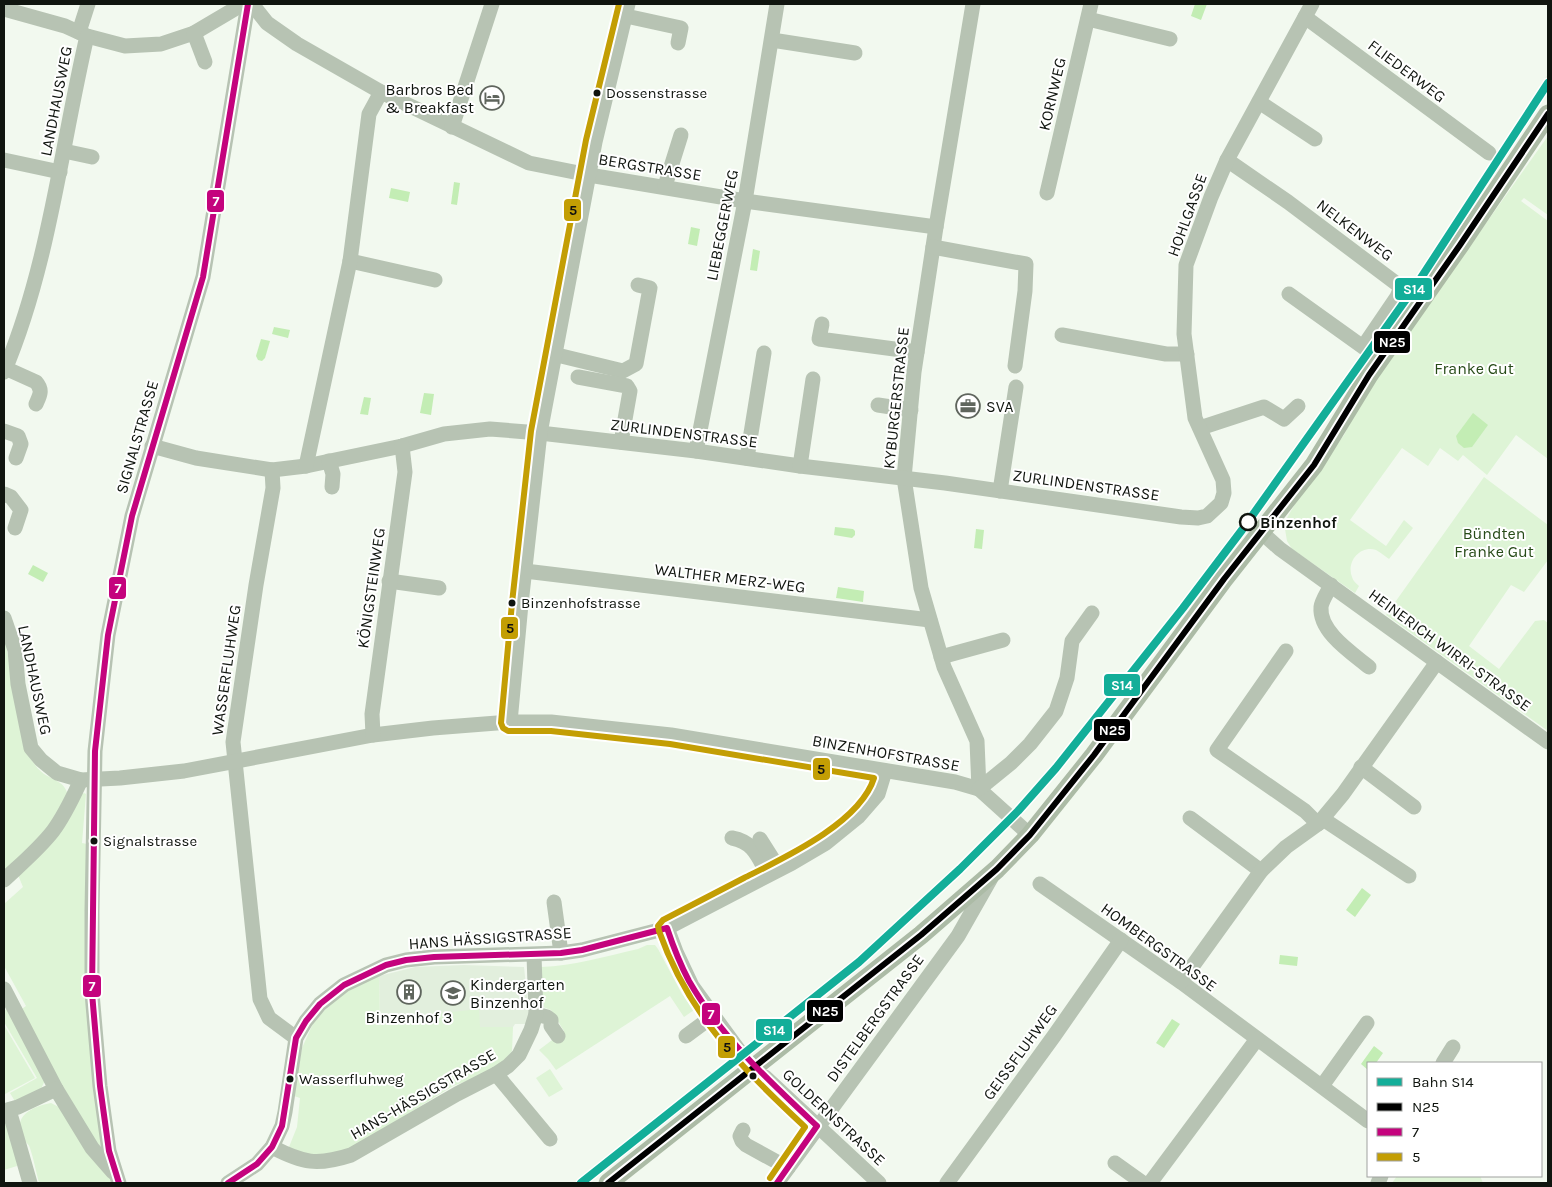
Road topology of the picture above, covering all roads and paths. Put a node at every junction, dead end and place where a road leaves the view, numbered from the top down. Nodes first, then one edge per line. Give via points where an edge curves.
1 (88, 4) edge
2 (243, 4) edge
3 (250, 4) edge
4 (492, 4) edge
5 (777, 4) edge
6 (973, 4) edge
7 (1091, 4) edge
8 (7, 7) edge
9 (627, 10) edge
10 (1309, 10) edge
11 (1088, 20) junction
12 (194, 33) junction
13 (83, 34) junction
14 (1170, 39) dead end
15 (772, 40) junction
16 (678, 43) dead end
17 (855, 53) dead end
18 (205, 62) dead end
19 (381, 92) junction
20 (1258, 102) junction
21 (1548, 114) edge
22 (452, 127) junction
23 (681, 135) dead end
24 (1315, 139) dead end
25 (64, 151) junction
26 (1489, 153) dead end
27 (92, 158) dead end
28 (4, 160) edge
29 (1227, 160) junction
30 (60, 172) junction
31 (589, 175) junction
32 (665, 186) junction
33 (1047, 193) dead end
34 (745, 201) junction
35 (936, 227) junction
36 (934, 247) junction
37 (350, 261) junction
38 (435, 280) dead end
39 (638, 286) dead end
40 (1289, 294) dead end
41 (822, 324) dead end
42 (1062, 335) dead end
43 (917, 352) junction
44 (764, 353) dead end
45 (553, 354) junction
46 (1187, 354) junction
47 (1014, 366) dead end
48 (4, 370) edge
49 (578, 377) dead end
50 (813, 379) dead end
51 (1016, 387) dead end
52 (36, 404) dead end
53 (878, 405) dead end
54 (1298, 406) dead end
55 (911, 410) junction
56 (1200, 428) junction
57 (4, 431) edge
58 (540, 432) junction
59 (621, 442) junction
60 (152, 446) junction
61 (402, 446) junction
62 (696, 451) junction
63 (16, 458) dead end
64 (747, 458) junction
65 (329, 460) junction
66 (306, 466) junction
67 (800, 466) junction
68 (272, 470) junction
69 (904, 478) junction
70 (332, 487) dead end
71 (1000, 491) junction
72 (4, 494) edge
73 (1214, 512) joint
74 (15, 528) dead end
75 (1260, 532) junction
76 (525, 571) junction
77 (389, 581) junction
78 (1331, 586) junction
79 (439, 588) dead end
80 (1092, 613) dead end
81 (4, 618) edge
82 (930, 620) junction
83 (1003, 640) dead end
84 (1286, 651) dead end
85 (941, 657) junction
86 (1437, 662) junction
87 (1369, 667) dead end
88 (510, 722) junction
89 (373, 735) junction
90 (1548, 742) edge
91 (234, 762) junction
92 (1361, 767) junction
93 (885, 771) junction
94 (88, 779) junction
95 (979, 789) junction
96 (1414, 807) dead end
97 (1190, 818) dead end
98 (1320, 821) junction
99 (1030, 835) junction
100 (732, 838) dead end
101 (760, 839) dead end
102 (996, 870) junction
103 (1261, 871) junction
104 (773, 872) junction
105 (1410, 876) dead end
106 (4, 880) edge
107 (1040, 884) dead end
108 (554, 902) dead end
109 (667, 928) junction
110 (1121, 940) junction
111 (561, 953) junction
112 (534, 955) junction
113 (1181, 982) junction
114 (4, 989) edge
115 (536, 1014) junction
116 (713, 1016) junction
117 (1367, 1023) dead end
118 (558, 1036) dead end
119 (686, 1036) dead end
120 (296, 1038) junction
121 (1256, 1039) junction
122 (1453, 1048) dead end
123 (740, 1052) dead end
124 (1444, 1062) edge
125 (496, 1074) junction
126 (765, 1077) dead end
127 (1322, 1086) junction
128 (56, 1089) junction
129 (6, 1111) edge
130 (1367, 1120) edge
131 (817, 1126) junction
132 (743, 1130) dead end
133 (550, 1139) dead end
134 (272, 1147) junction
135 (1115, 1163) dead end
136 (788, 1168) junction
137 (118, 1179) edge
138 (30, 1183) edge
139 (228, 1183) edge
140 (608, 1183) edge
141 (777, 1183) edge
142 (879, 1183) edge
143 (947, 1183) edge
144 (1143, 1183) edge
145 (1150, 1183) edge

1 - 13 street, LANDHAUSWEG
2 - 12 street
3 - 19 street, BERGSTRASSE via 296,44
3 - 60 street, SIGNALSTRASSE via 203,277
4 - 22 street
5 - 15 street, LIEBEGGERWEG
6 - 35 street, KYBURGERSTRASSE
7 - 11 street, KORNWEG
8 - 13 street
9 - 16 street via 682,28
9 - 31 street
10 - 20 street, HOHLGASSE
10 - 26 street, FLIEDERWEG
11 - 14 street
11 - 33 street, KORNWEG
12 - 13 street via 161,44 125,46
12 - 18 street
13 - 25 street, LANDHAUSWEG
15 - 17 street
15 - 34 street, LIEBEGGERWEG
19 - 22 street, BERGSTRASSE
19 - 37 street via 369,114
20 - 24 street
20 - 29 street, HOHLGASSE
21 - 75 main road via 1369,375 1314,465
22 - 31 street, BERGSTRASSE via 529,163
23 - 32 street
25 - 27 street
25 - 30 street, LANDHAUSWEG
28 - 30 street, LANDHAUSWEG
29 - 40 street, NELKENWEG via 1401,287 1363,347
29 - 46 street, HOHLGASSE via 1186,265 1184,334
30 - 48 street, LANDHAUSWEG via 34,284
31 - 32 street, BERGSTRASSE
31 - 45 street
32 - 34 street, BERGSTRASSE
34 - 35 street, BERGSTRASSE
34 - 62 street, LIEBEGGERWEG
35 - 36 street, KYBURGERSTRASSE
36 - 43 street, KYBURGERSTRASSE
36 - 47 street via 1026,264
37 - 38 street
37 - 66 street
39 - 45 street via 650,288 636,364 623,371
41 - 43 street via 819,339
42 - 46 street via 1166,354
43 - 55 street, KYBURGERSTRASSE
44 - 64 street
45 - 58 street
46 - 56 street, HOHLGASSE via 1195,418
48 - 52 street via 36,382 40,394
49 - 59 street via 627,386 630,391
50 - 67 street
51 - 71 street
53 - 55 street
54 - 56 street via 1284,419 1264,407
55 - 69 street, KYBURGERSTRASSE
56 - 73 street, HOHLGASSE via 1223,480 1224,493
57 - 63 street via 18,436 21,444
58 - 59 street, ZURLINDENSTRASSE
58 - 61 street, ZURLINDENSTRASSE via 490,428 444,434
58 - 76 street
59 - 62 street, ZURLINDENSTRASSE
60 - 68 street, ZURLINDENSTRASSE via 196,458
60 - 94 street, SIGNALSTRASSE via 132,516 108,636 95,751
61 - 65 street, ZURLINDENSTRASSE
61 - 77 street, KÖNIGSTEINWEG via 405,472
62 - 64 street, ZURLINDENSTRASSE
64 - 67 street, ZURLINDENSTRASSE
65 - 66 street, ZURLINDENSTRASSE
65 - 70 street
66 - 68 street, ZURLINDENSTRASSE
67 - 69 street, ZURLINDENSTRASSE
68 - 91 street, WASSERFLUHWEG via 273,488 233,742
69 - 71 street, ZURLINDENSTRASSE
69 - 82 street, KYBURGERSTRASSE via 921,588
71 - 73 street, ZURLINDENSTRASSE via 1181,517 1198,518
72 - 74 street via 11,497 21,510
75 - 78 street, HEINERICH WIRRI-STRASSE
75 - 99 main road via 1094,755
76 - 82 street, WALTHER MERZ-WEG
76 - 88 street
77 - 79 street
77 - 89 street, KÖNIGSTEINWEG via 372,714
78 - 86 street, HEINERICH WIRRI-STRASSE
78 - 87 street via 1321,606 1324,622 1334,638
80 - 95 street via 1072,640 1067,678 1056,711 1017,756
81 - 94 street, LANDHAUSWEG via 15,650 18,684 32,748 57,772
82 - 85 street, KYBURGERSTRASSE
83 - 85 street
84 - 98 street via 1217,750
85 - 95 street, KYBURGERSTRASSE via 977,741
86 - 90 street, HEINERICH WIRRI-STRASSE
86 - 92 street
88 - 89 street, BINZENHOFSTRASSE
88 - 93 street, BINZENHOFSTRASSE via 551,722 671,735
89 - 91 street, BINZENHOFSTRASSE
91 - 94 street, BINZENHOFSTRASSE via 175,772
91 - 120 street, WASSERFLUHWEG via 260,999 269,1018
92 - 96 street
92 - 98 street
93 - 95 street, BINZENHOFSTRASSE
93 - 104 street, HANS HÄSSIGSTRASSE via 878,794 858,817 826,843
94 - 106 street via 53,831
94 - 137 street, SIGNALSTRASSE via 92,992 109,1152
95 - 99 street, BINZENHOFSTRASSE
97 - 103 street
98 - 103 street via 1286,846
98 - 105 street
99 - 102 main road
100 - 104 street via 743,840
101 - 104 street
102 - 131 street, DISTELBERGSTRASSE via 958,936
102 - 140 main road via 921,935
103 - 113 street
104 - 109 street, HANS HÄSSIGSTRASSE
107 - 110 street, HOMBERGSTRASSE
108 - 111 street
109 - 111 street, HANS HÄSSIGSTRASSE
109 - 116 street via 692,986
110 - 113 street, HOMBERGSTRASSE
110 - 143 street, GEISSFLUHWEG
111 - 112 street, HANS HÄSSIGSTRASSE
112 - 115 street, HANS-HÄSSIGSTRASSE
112 - 120 street, HANS HÄSSIGSTRASSE via 434,957 386,965 332,994 306,1021
113 - 121 street, HOMBERGSTRASSE
114 - 128 street
115 - 118 street via 551,1020
115 - 125 street, HANS-HÄSSIGSTRASSE via 519,1055
116 - 119 street
116 - 123 street
117 - 127 street
120 - 134 street, HANS HÄSSIGSTRASSE via 282,1126
121 - 127 street, HOMBERGSTRASSE
121 - 145 street
122 - 124 street
125 - 133 street
125 - 134 street, HANS-HÄSSIGSTRASSE via 351,1156 322,1162 295,1159
126 - 131 street, GOLDERNSTRASSE
127 - 130 street, HOMBERGSTRASSE
128 - 129 street
128 - 137 street via 92,1148
129 - 138 street
131 - 136 street, DISTELBERGSTRASSE
131 - 142 street, GOLDERNSTRASSE
132 - 136 street via 740,1136 746,1146
134 - 139 street, HANS HÄSSIGSTRASSE via 257,1164
135 - 144 street
136 - 141 street, DISTELBERGSTRASSE

